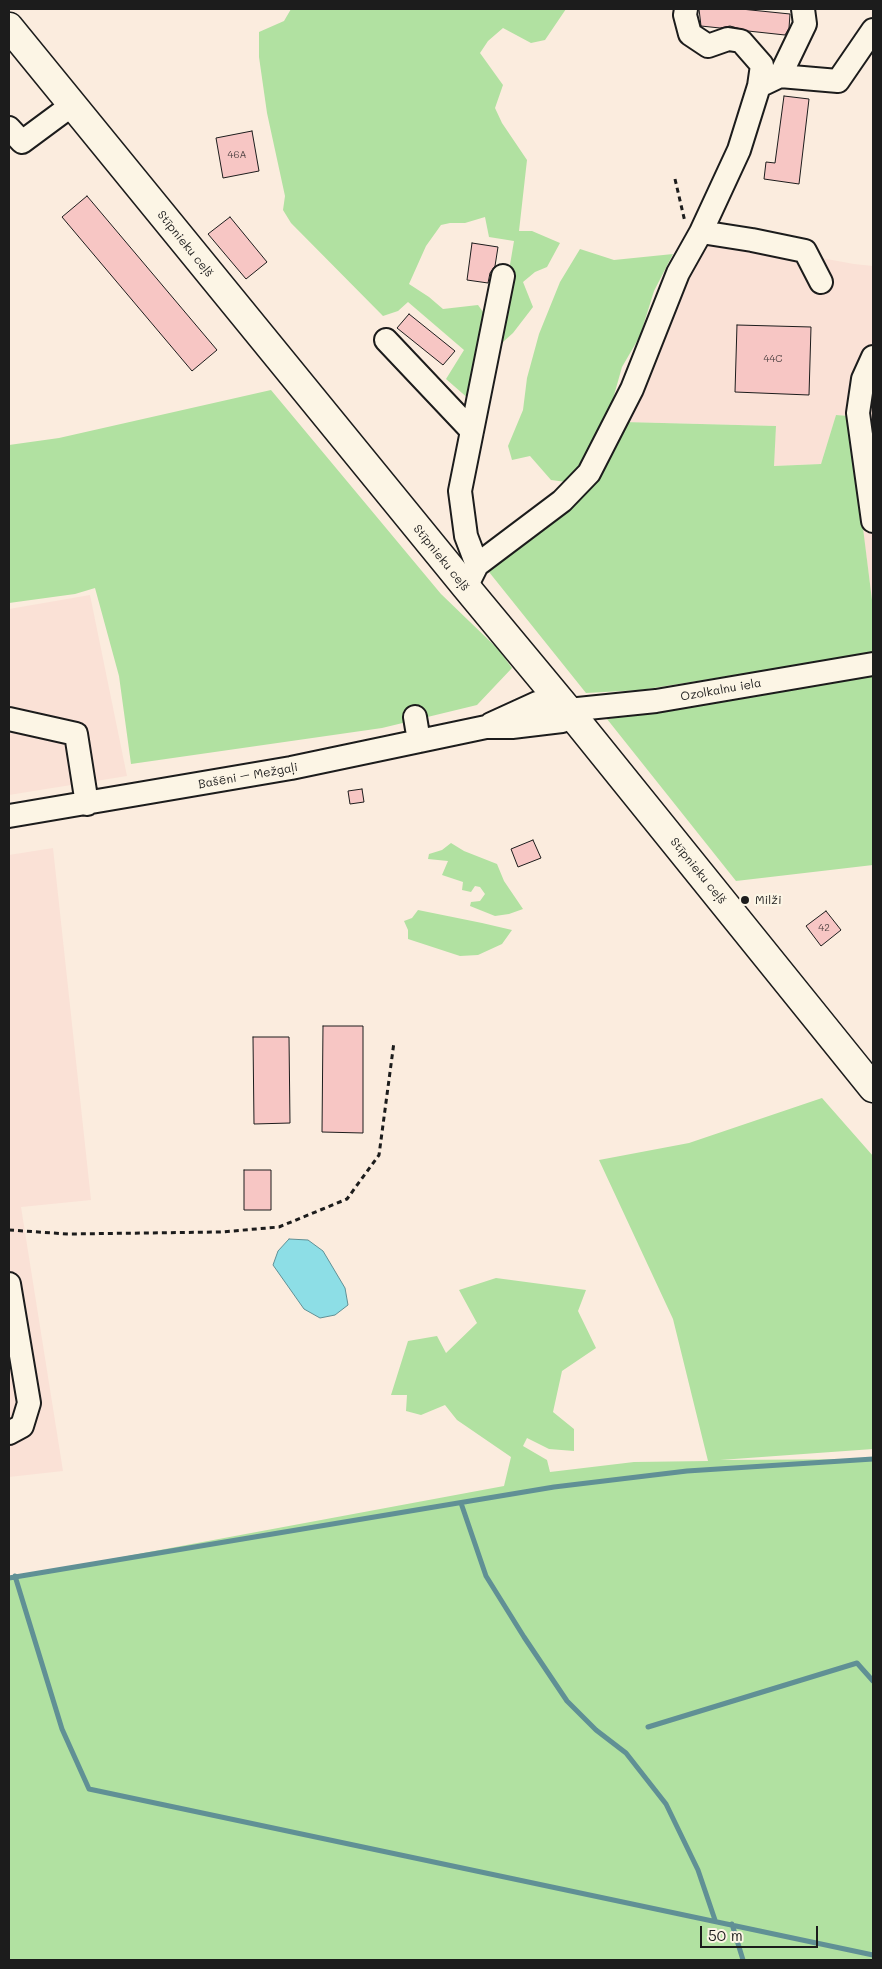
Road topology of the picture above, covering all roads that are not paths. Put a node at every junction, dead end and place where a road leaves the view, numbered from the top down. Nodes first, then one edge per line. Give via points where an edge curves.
1 (686, 9) edge
2 (803, 9) edge
3 (9, 28) edge
4 (873, 30) edge
5 (780, 76) junction
6 (759, 86) junction
7 (72, 105) junction
8 (9, 128) edge
9 (700, 232) junction
10 (503, 276) dead end
11 (821, 282) dead end
12 (386, 340) dead end
13 (873, 357) edge
14 (472, 431) junction
15 (873, 521) edge
16 (471, 576) junction
17 (873, 664) edge
18 (568, 710) junction
19 (415, 717) dead end
20 (9, 719) edge
21 (419, 741) junction
22 (87, 804) junction
23 (9, 816) edge
24 (873, 1088) edge
25 (9, 1284) edge
26 (9, 1433) edge

1 - 6 street via 690,34 708,46 728,39 741,42 762,65
2 - 5 street via 805,24
3 - 7 main road, Stīpnieku ceļš
4 - 5 street via 838,81
5 - 6 street
6 - 9 street via 739,150
7 - 8 street via 22,142
7 - 16 main road, Stīpnieku ceļš
9 - 11 street via 805,251
9 - 16 street via 678,273 632,389 589,473 562,501
10 - 14 street
12 - 14 street
13 - 15 street via 863,379 858,413
14 - 16 street via 460,491
16 - 18 main road, Stīpnieku ceļš
17 - 18 street, Ozolkalnu iela via 656,701
18 - 21 street, Bašēni – Mežgaļi via 562,721 486,727
18 - 24 main road, Stīpnieku ceļš
19 - 21 street
20 - 22 street via 76,734
21 - 22 street, Bašēni – Mežgaļi via 162,800
22 - 23 street, Bašēni – Mežgaļi
25 - 26 street via 29,1403 22,1426

